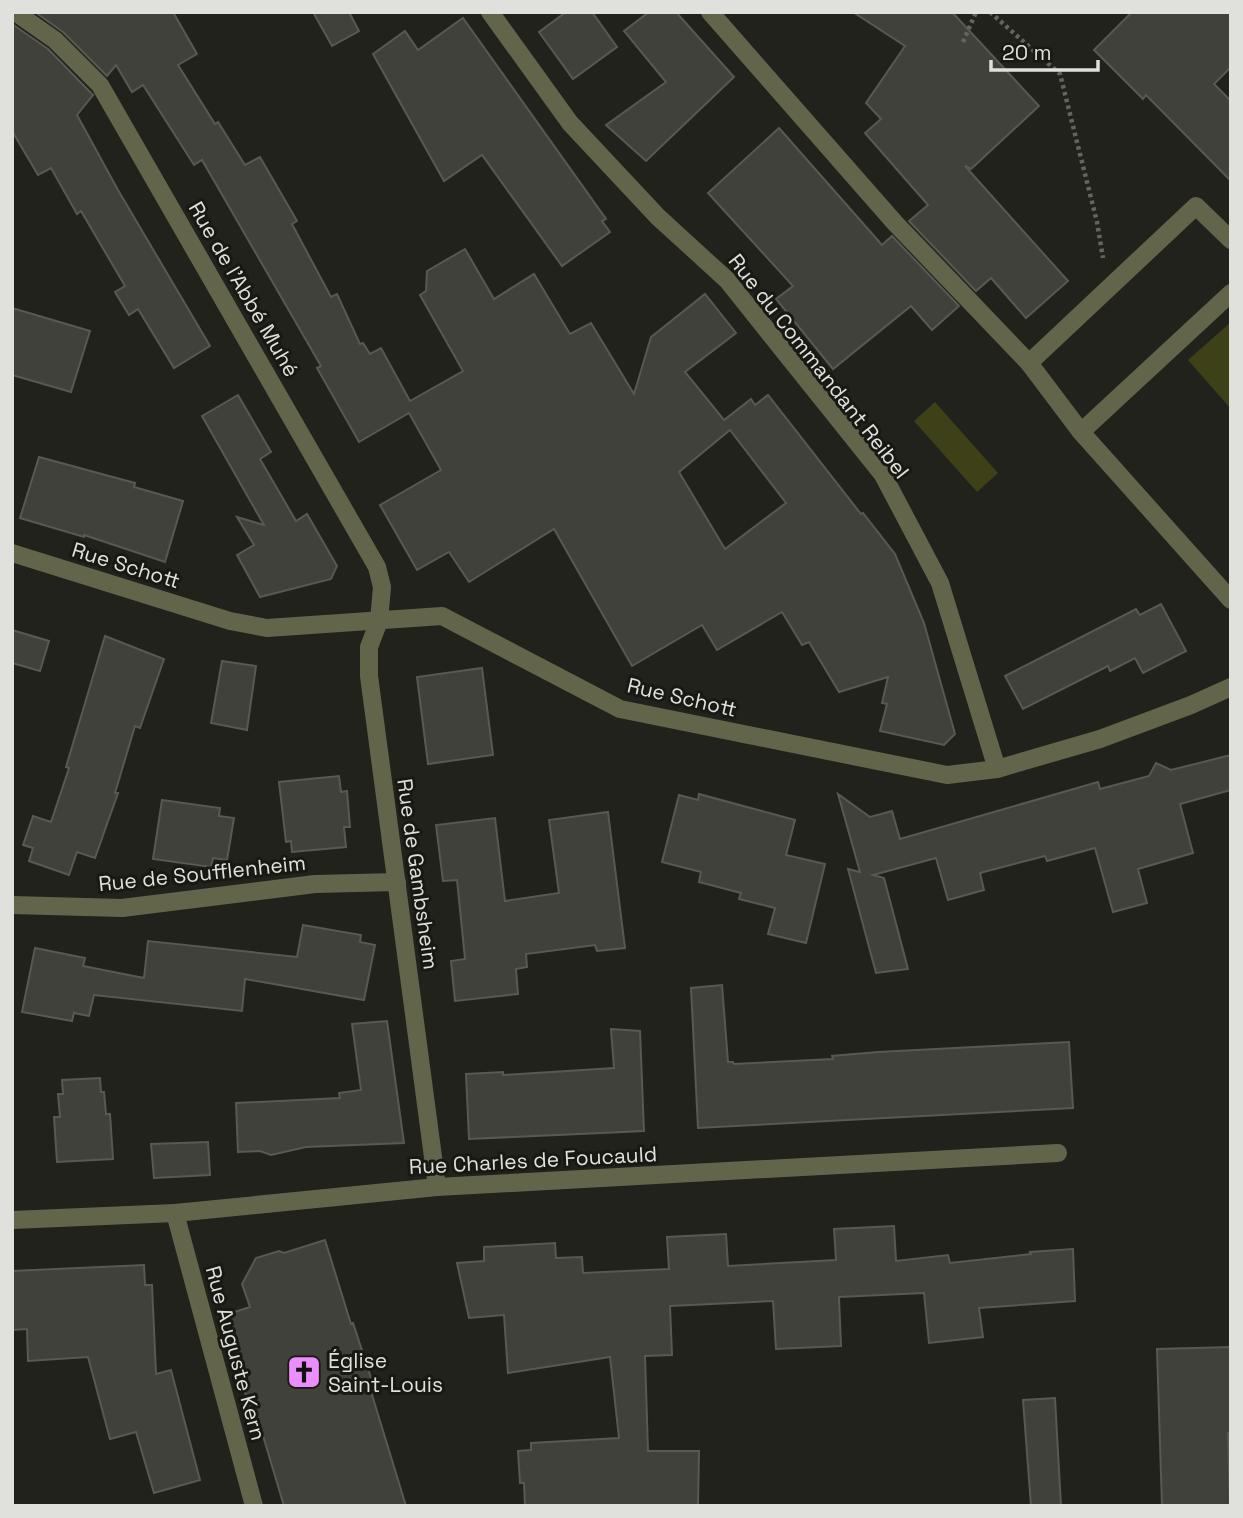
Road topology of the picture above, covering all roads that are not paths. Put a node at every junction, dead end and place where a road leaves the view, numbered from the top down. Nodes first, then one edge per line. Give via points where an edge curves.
1 (15, 12) edge
2 (491, 12) edge
3 (710, 12) edge
4 (1231, 240) edge
5 (1231, 293) edge
6 (1029, 363) junction
7 (1081, 432) junction
8 (12, 553) edge
9 (1231, 600) edge
10 (379, 621) junction
11 (1231, 687) edge
12 (997, 769) junction
13 (397, 882) junction
14 (12, 905) edge
15 (1058, 1153) dead end
16 (437, 1187) junction
17 (175, 1213) junction
18 (12, 1220) edge
19 (254, 1506) edge

1 - 10 street, Rue de l'Abbé Muhé via 55,40 100,85 377,567 383,587
2 - 12 street, Rue du Commandant Reibel via 570,123 658,217 727,280 883,475 940,583
3 - 6 street via 895,223
4 - 6 street via 1196,206
5 - 7 street
6 - 7 street
7 - 9 street
8 - 10 street, Rue Schott via 230,621 267,628
10 - 12 street, Rue Schott via 442,616 620,709 947,775
10 - 13 street, Rue de Gambsheim via 369,647 369,676
11 - 12 street, Rue Schott via 1100,739
13 - 14 street, Rue de Soufflenheim via 315,884 122,908
13 - 16 street, Rue de Gambsheim
15 - 16 street, Rue Charles de Foucauld
16 - 17 street, Rue Charles de Foucauld
17 - 18 street, Rue Charles de Foucauld
17 - 19 street, Rue Auguste Kern

